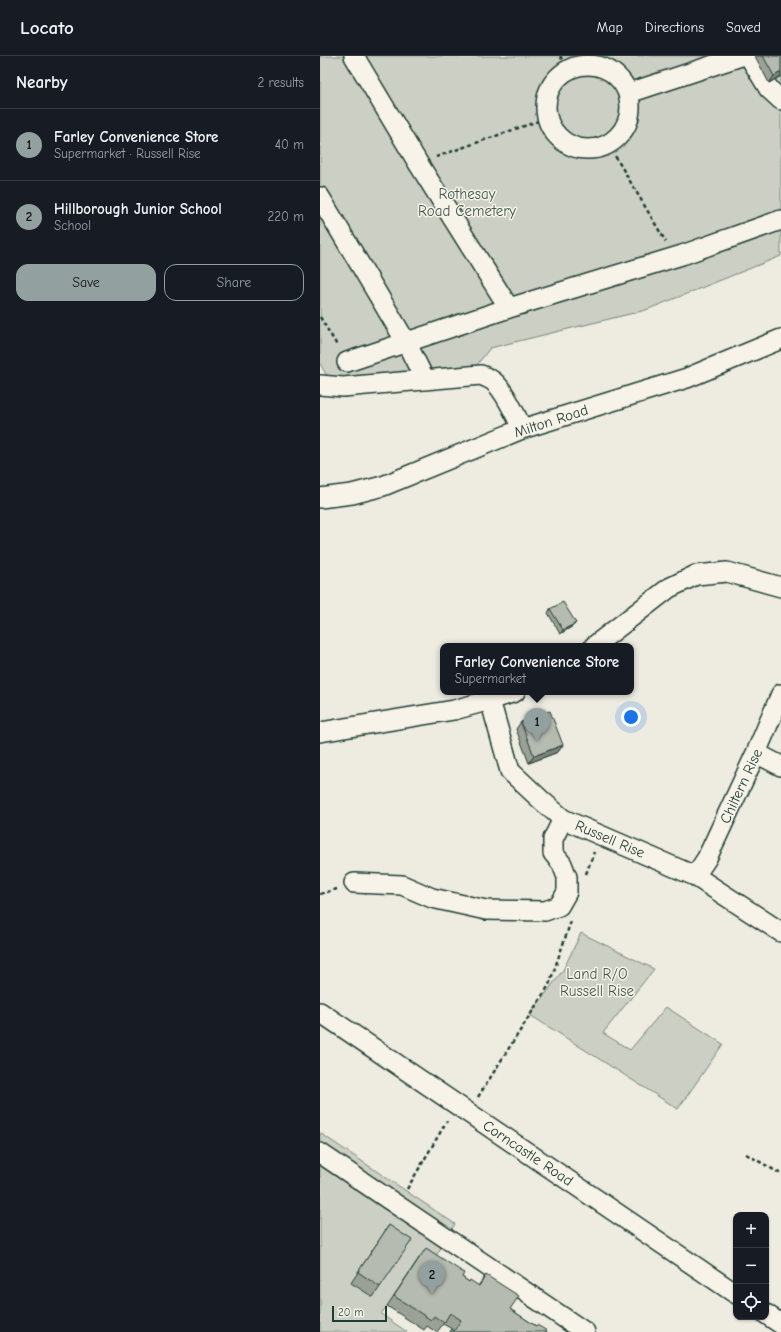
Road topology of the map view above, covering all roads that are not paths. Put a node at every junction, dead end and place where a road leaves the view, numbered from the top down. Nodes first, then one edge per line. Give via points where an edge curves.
1 (354, 56) edge
2 (741, 56) edge
3 (749, 56) edge
4 (564, 62) edge
5 (629, 93) junction
6 (781, 100) edge
7 (320, 197) edge
8 (781, 220) edge
9 (509, 308) junction
10 (781, 339) edge
11 (406, 342) junction
12 (347, 362) road end
13 (422, 374) dead end
14 (320, 385) edge
15 (522, 429) junction
16 (320, 498) edge
17 (781, 586) edge
18 (598, 643) edge
19 (781, 694) edge
20 (506, 695) edge
21 (490, 700) junction
22 (320, 732) edge
23 (756, 753) junction
24 (781, 766) edge
25 (563, 819) junction
26 (695, 876) junction
27 (354, 883) dead end
28 (781, 932) edge
29 (320, 1012) edge
30 (320, 1153) edge
31 (733, 1292) edge
32 (769, 1316) edge
33 (781, 1324) edge
34 (585, 1332) edge

1 - 9 street
2 - 5 street
3 - 6 street via 769,89
4 - 5 street via 597,65 610,70 622,80
4 - 5 street via 548,90 545,105 552,131 562,141 574,147 587,150 600,148 622,132 629,120
7 - 11 street
8 - 9 street via 675,257
9 - 11 street
10 - 15 street, Milton Road via 687,378
11 - 12 street
11 - 13 street
14 - 15 street via 365,386 481,375 494,381 518,418
15 - 16 street, Milton Road via 383,486 352,494
17 - 18 street via 727,572 696,575 669,588
19 - 23 street, Chiltern Rise
20 - 21 street
21 - 22 street via 454,710
21 - 25 street, Russell Rise via 510,771
23 - 24 street
23 - 26 street, Chiltern Rise via 707,858
25 - 26 street, Russell Rise
25 - 27 street via 553,839 553,852 567,877 567,892 559,906 545,911 486,910 432,898 402,885
26 - 28 street, Russell Rise
29 - 31 street, Corncastle Road
30 - 34 street
32 - 33 street

